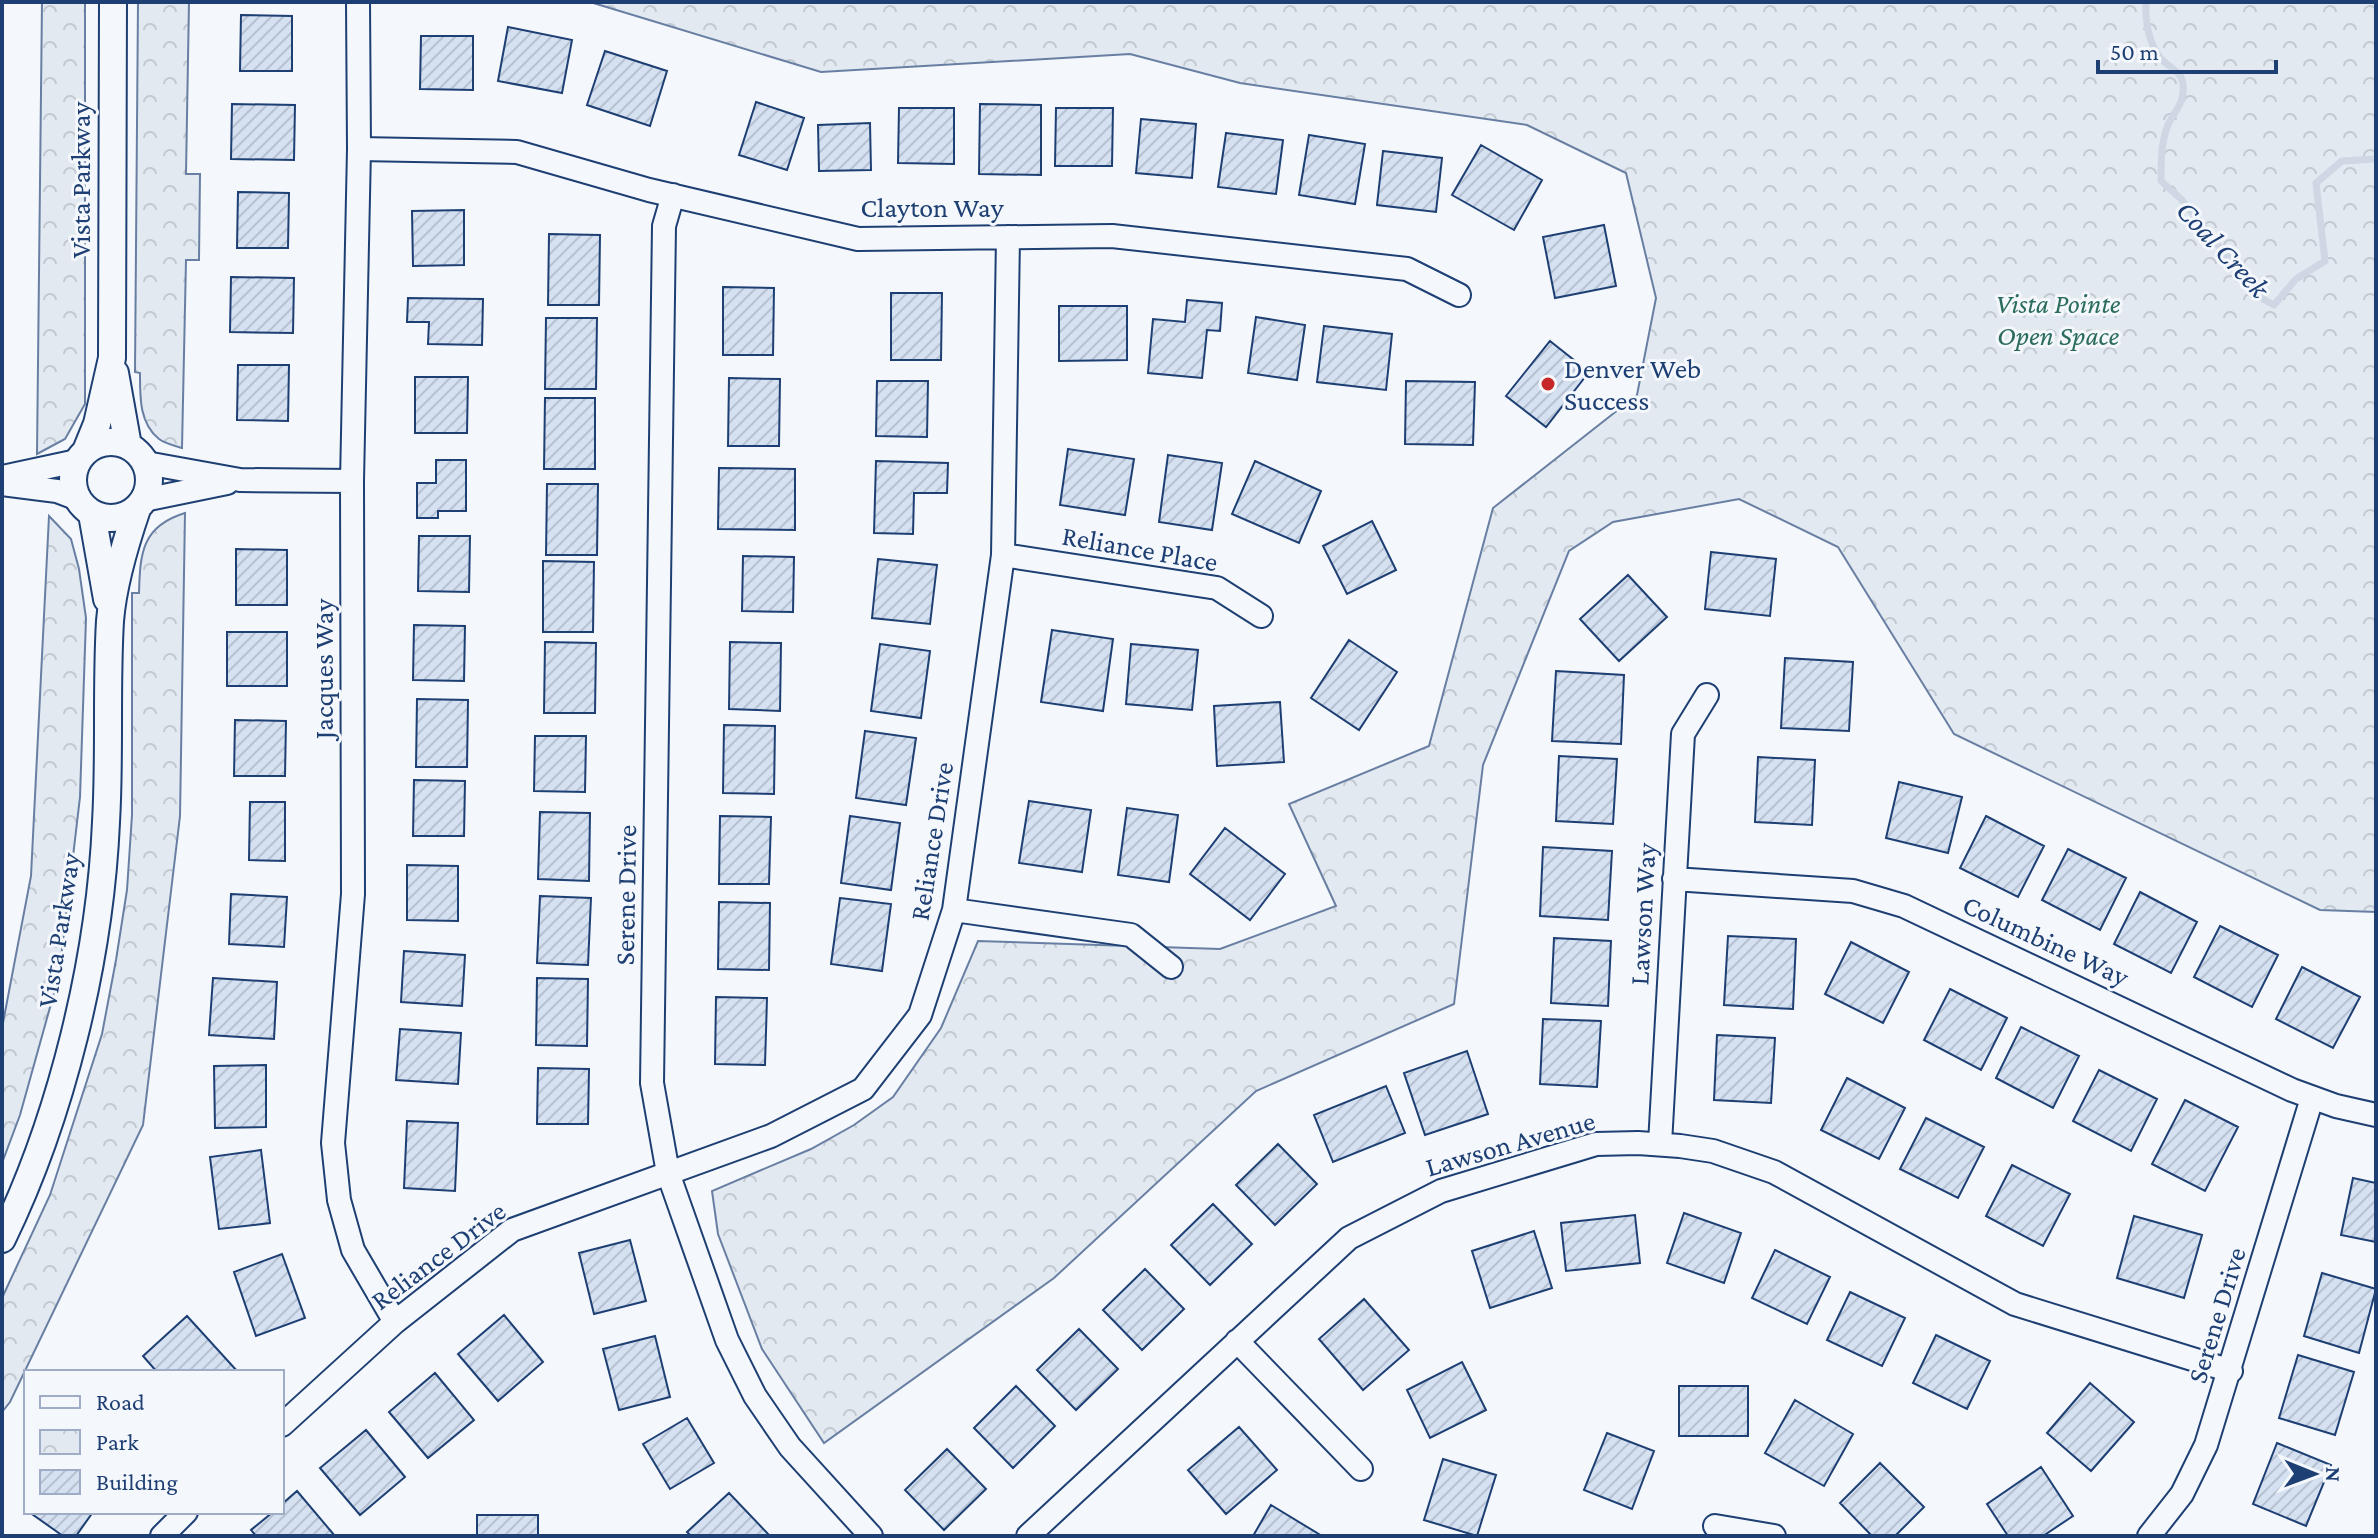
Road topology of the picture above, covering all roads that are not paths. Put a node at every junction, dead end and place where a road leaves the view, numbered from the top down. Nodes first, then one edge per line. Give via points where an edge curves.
1 (113, 2) edge
2 (358, 2) edge
3 (359, 149) junction
4 (673, 195) junction
5 (1008, 237) junction
6 (1459, 295) dead end
7 (112, 358) junction
8 (137, 454) junction
9 (81, 456) junction
10 (2, 477) edge
11 (240, 480) junction
12 (352, 481) junction
13 (2, 484) edge
14 (140, 504) junction
15 (85, 506) junction
16 (1003, 555) junction
17 (1261, 616) dead end
18 (110, 619) junction
19 (1707, 695) dead end
20 (1674, 879) junction
21 (954, 910) junction
22 (1171, 967) dead end
23 (2312, 1098) junction
24 (2376, 1115) edge
25 (1660, 1144) junction
26 (668, 1173) junction
27 (2, 1239) edge
28 (395, 1322) junction
29 (1237, 1341) junction
30 (2231, 1371) junction
31 (284, 1423) edge
32 (1361, 1469) dead end
33 (184, 1514) edge
34 (1715, 1526) dead end
35 (162, 1536) edge
36 (871, 1536) edge
37 (1028, 1536) edge
38 (1774, 1536) edge
39 (2149, 1536) edge

1 - 7 street, Vista Parkway
2 - 3 street, Jacques Way
3 - 4 street, Clayton Way via 517,152
3 - 12 street, Jacques Way
4 - 5 street, Clayton Way via 858,239
4 - 26 street, Serene Drive via 664,226 652,1083
5 - 6 street, Clayton Way via 1112,236 1407,269
5 - 16 street, Reliance Drive
7 - 8 street, Vista Parkway
7 - 9 street, Vista Parkway via 97,424
8 - 9 street via 106,442
8 - 11 street
8 - 14 street via 149,477
9 - 10 street
9 - 15 street via 73,487
11 - 12 street
11 - 14 street
12 - 28 street, Jacques Way via 353,894 333,1143 339,1200 353,1250
13 - 15 street via 57,491
14 - 15 street via 115,519
14 - 18 street, Vista Parkway
15 - 18 street, Vista Parkway
16 - 17 street, Reliance Place via 1217,588
16 - 21 street, Reliance Drive
18 - 27 street, Vista Parkway via 106,824 82,1001 64,1074
19 - 20 street, Lawson Way via 1683,734
20 - 23 street, Columbine Way via 1853,891 1904,906
20 - 25 street, Lawson Way
21 - 22 street via 1131,935
21 - 26 street, Reliance Drive via 920,1015 863,1089 771,1136
23 - 24 street, Columbine Way
23 - 30 street, Serene Drive
25 - 29 street, Lawson Avenue via 1596,1144 1441,1191 1349,1238
25 - 30 street, Lawson Avenue via 1713,1151 1774,1172 2015,1304
26 - 28 street, Reliance Drive via 512,1230
26 - 36 street, Serene Drive via 727,1340 755,1396 790,1447
28 - 31 street, Reliance Drive
29 - 32 street
29 - 37 street, Lawson Avenue
30 - 39 street, Serene Drive via 2206,1445 2182,1494
33 - 35 street
34 - 38 street

